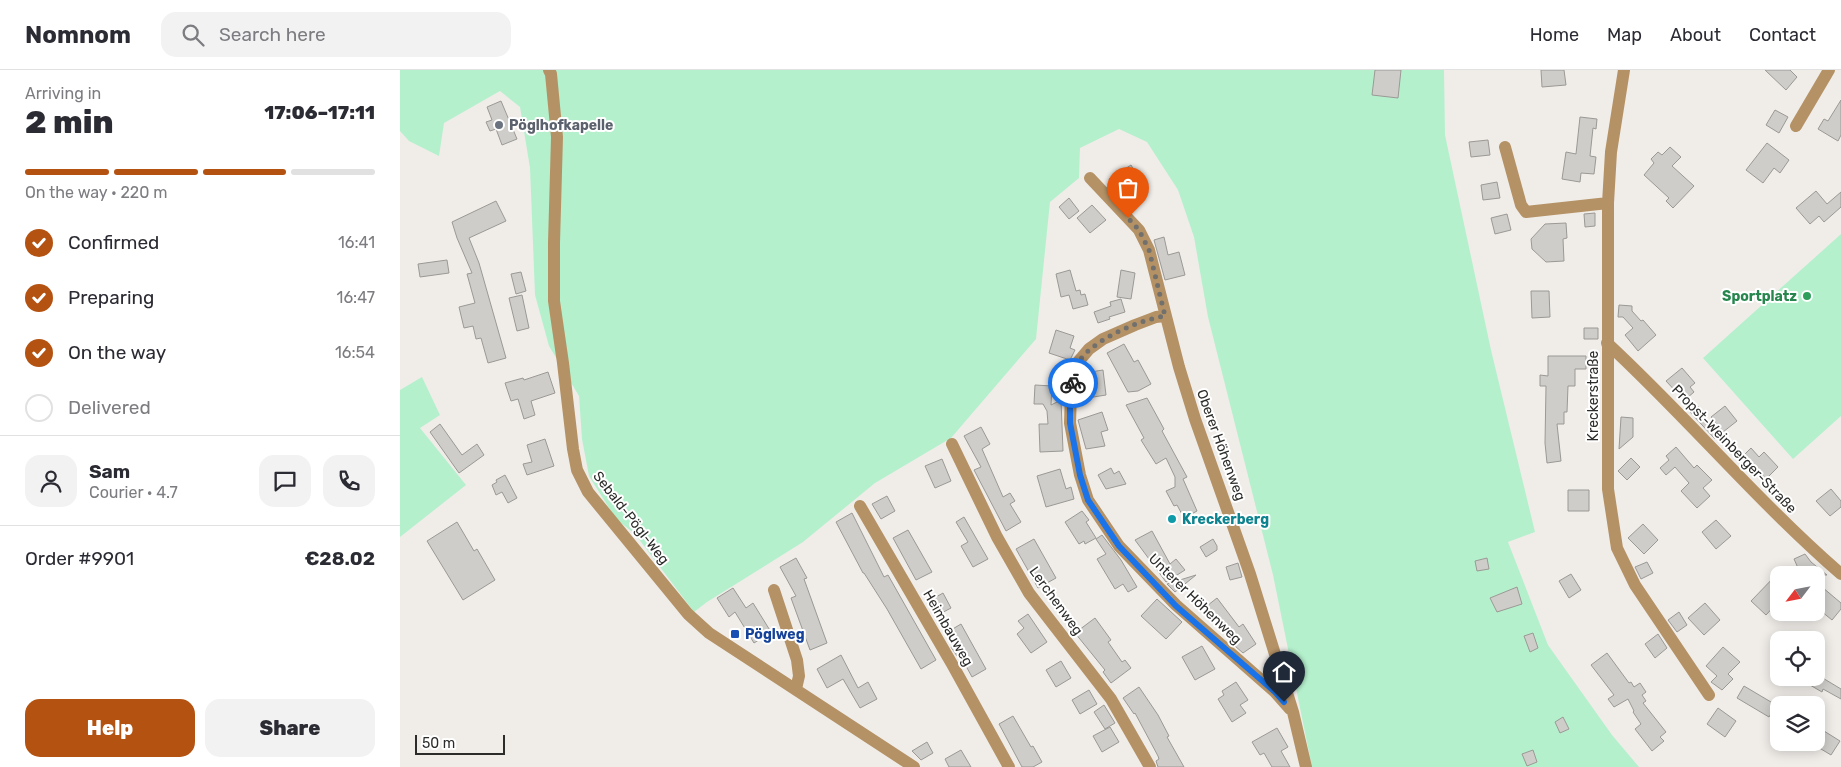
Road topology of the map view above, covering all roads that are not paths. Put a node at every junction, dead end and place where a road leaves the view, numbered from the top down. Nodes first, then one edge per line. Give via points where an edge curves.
1 (549, 70) edge
2 (1624, 70) edge
3 (1829, 70) edge
4 (1796, 126) dead end
5 (1505, 147) dead end
6 (1090, 178) dead end
7 (1608, 203) junction
8 (1165, 316) junction
9 (1608, 343) junction
10 (952, 444) dead end
11 (860, 506) dead end
12 (1841, 574) edge
13 (774, 590) dead end
14 (796, 689) junction
15 (1709, 695) dead end
16 (1293, 712) junction
17 (914, 767) edge
18 (1009, 767) edge
19 (1150, 767) edge
20 (1306, 767) edge

1 - 14 street, Sebald-Pögl-Weg via 557,137 554,301 577,470 588,492 688,614 709,633
2 - 7 street, Kreckerstraße via 1611,152
3 - 4 street
5 - 7 street via 1521,205 1526,212
6 - 8 street, Oberer Höhenweg via 1139,230 1149,250
7 - 9 street, Kreckerstraße
8 - 16 street, Oberer Höhenweg via 1195,419 1250,574
8 - 16 street, Unterer Höhenweg via 1104,339 1078,362 1070,393 1070,423 1088,500 1119,546 1176,606 1275,692
9 - 12 street, Propst-Weinberger-Straße via 1650,382 1764,502
9 - 15 street, Kreckerstraße via 1608,489 1617,548 1635,585
10 - 19 street, Lerchenweg via 1029,594 1111,699
11 - 18 street, Heimbauweg
13 - 14 street via 797,660 799,676
14 - 17 street, Sebald-Pögl-Weg
16 - 20 street, Oberer Höhenweg

